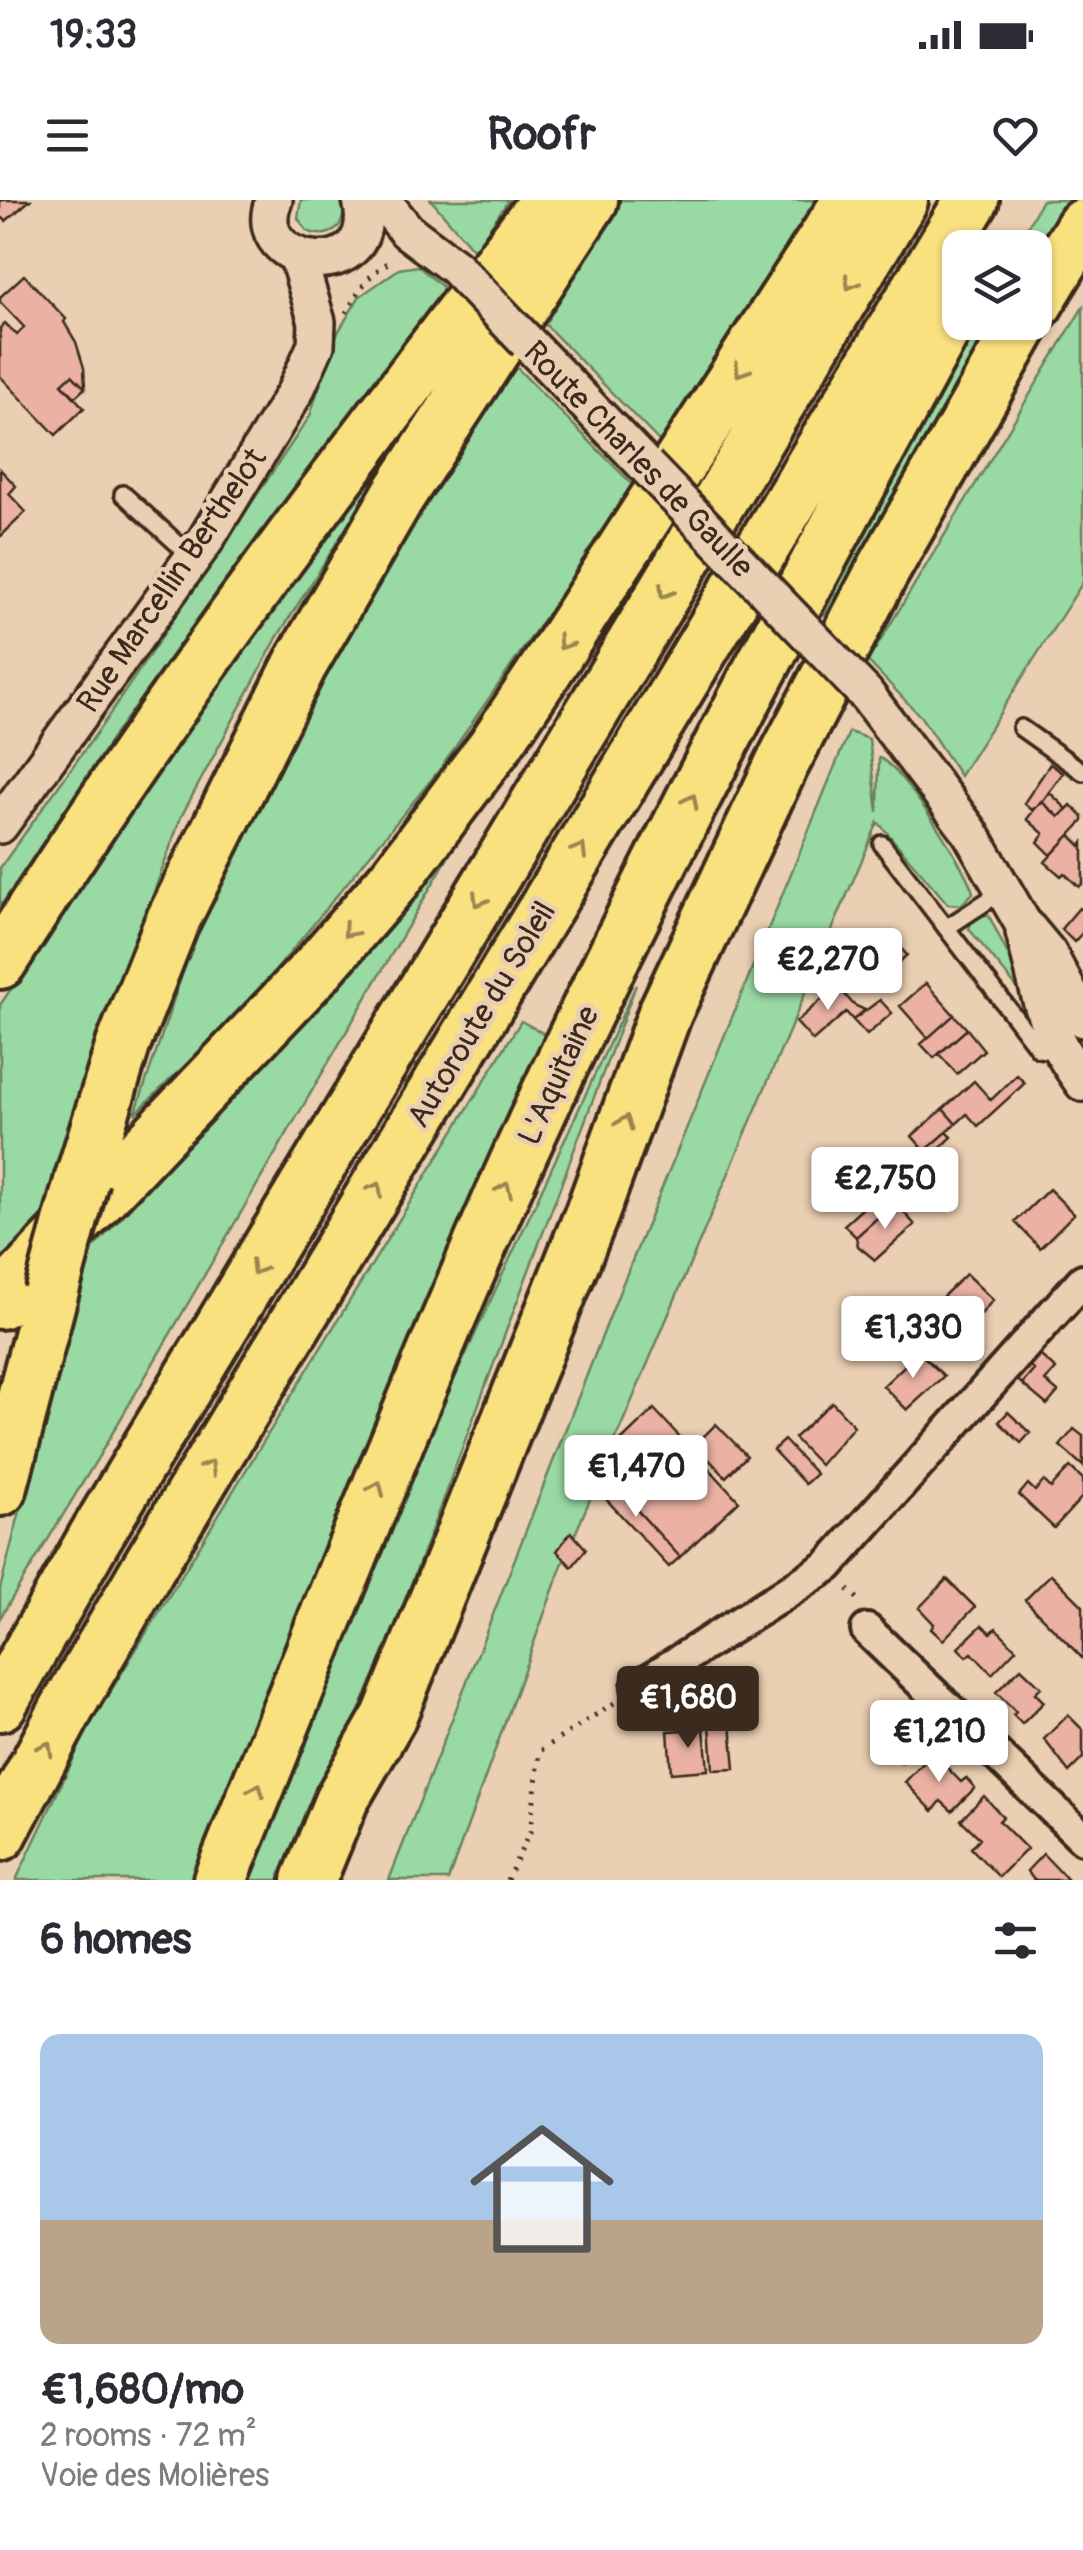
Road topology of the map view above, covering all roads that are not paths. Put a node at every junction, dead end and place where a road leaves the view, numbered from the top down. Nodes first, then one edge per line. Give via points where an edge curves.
1 (274, 200) edge
2 (361, 200) edge
3 (374, 200) edge
4 (548, 200) edge
5 (591, 200) edge
6 (850, 200) edge
7 (902, 200) edge
8 (972, 200) edge
9 (1000, 200) edge
10 (1083, 226) edge
11 (989, 230) edge
12 (407, 244) junction
13 (346, 252) junction
14 (298, 258) junction
15 (1052, 277) edge
16 (326, 322) junction
17 (942, 333) edge
18 (1013, 340) edge
19 (123, 494) dead end
20 (194, 558) junction
21 (1020, 728) dead end
22 (1083, 772) edge
23 (0, 825) edge
24 (882, 844) dead end
25 (1004, 890) junction
26 (1022, 922) junction
27 (946, 928) junction
28 (0, 962) edge
29 (1083, 1019) edge
30 (1074, 1058) edge
31 (1083, 1280) edge
32 (0, 1302) edge
33 (0, 1489) edge
34 (867, 1630) road end
35 (638, 1687) road end
36 (0, 1704) edge
37 (390, 1717) junction
38 (0, 1834) edge
39 (1083, 1838) edge
40 (220, 1880) edge
41 (309, 1880) edge
42 (345, 1880) edge

1 - 14 street, Rue Marcellin Berthelot via 274,234
2 - 13 street, Rue Marcellin Berthelot via 365,218
3 - 12 street, Route Charles de Gaulle via 391,211
4 - 28 highway via 158,724
5 - 33 highway, bridge via 398,496 300,665 171,924 123,1044 82,1178
6 -> 32 highway via 514,718 394,880
7 -> 36 highway, Autoroute du Soleil
38 -> 8 highway, Autoroute du Soleil via 139,1584
9 - 11 highway
10 - 15 highway
12 - 13 street via 390,240
12 - 25 street, Route Charles de Gaulle, bridge via 455,267 864,694 970,832
13 - 14 street
13 - 16 street, Rue Marcellin Berthelot
14 - 16 street, Rue Marcellin Berthelot
16 - 20 street, Rue Marcellin Berthelot via 295,392
40 -> 17 highway, L'Aquitaine via 523,1148 710,764
37 -> 18 highway via 665,1014 862,609
19 - 20 lane
20 - 23 street, Rue Marcellin Berthelot
21 - 22 lane
24 - 27 lane
25 - 26 street, Route Charles de Gaulle
25 - 27 lane
26 - 29 street via 1048,953
26 - 30 street via 1048,1030
27 - 30 lane via 1039,1049
31 - 35 street via 828,1566
34 - 39 street
37 - 41 highway via 342,1799
37 - 42 highway via 380,1796

